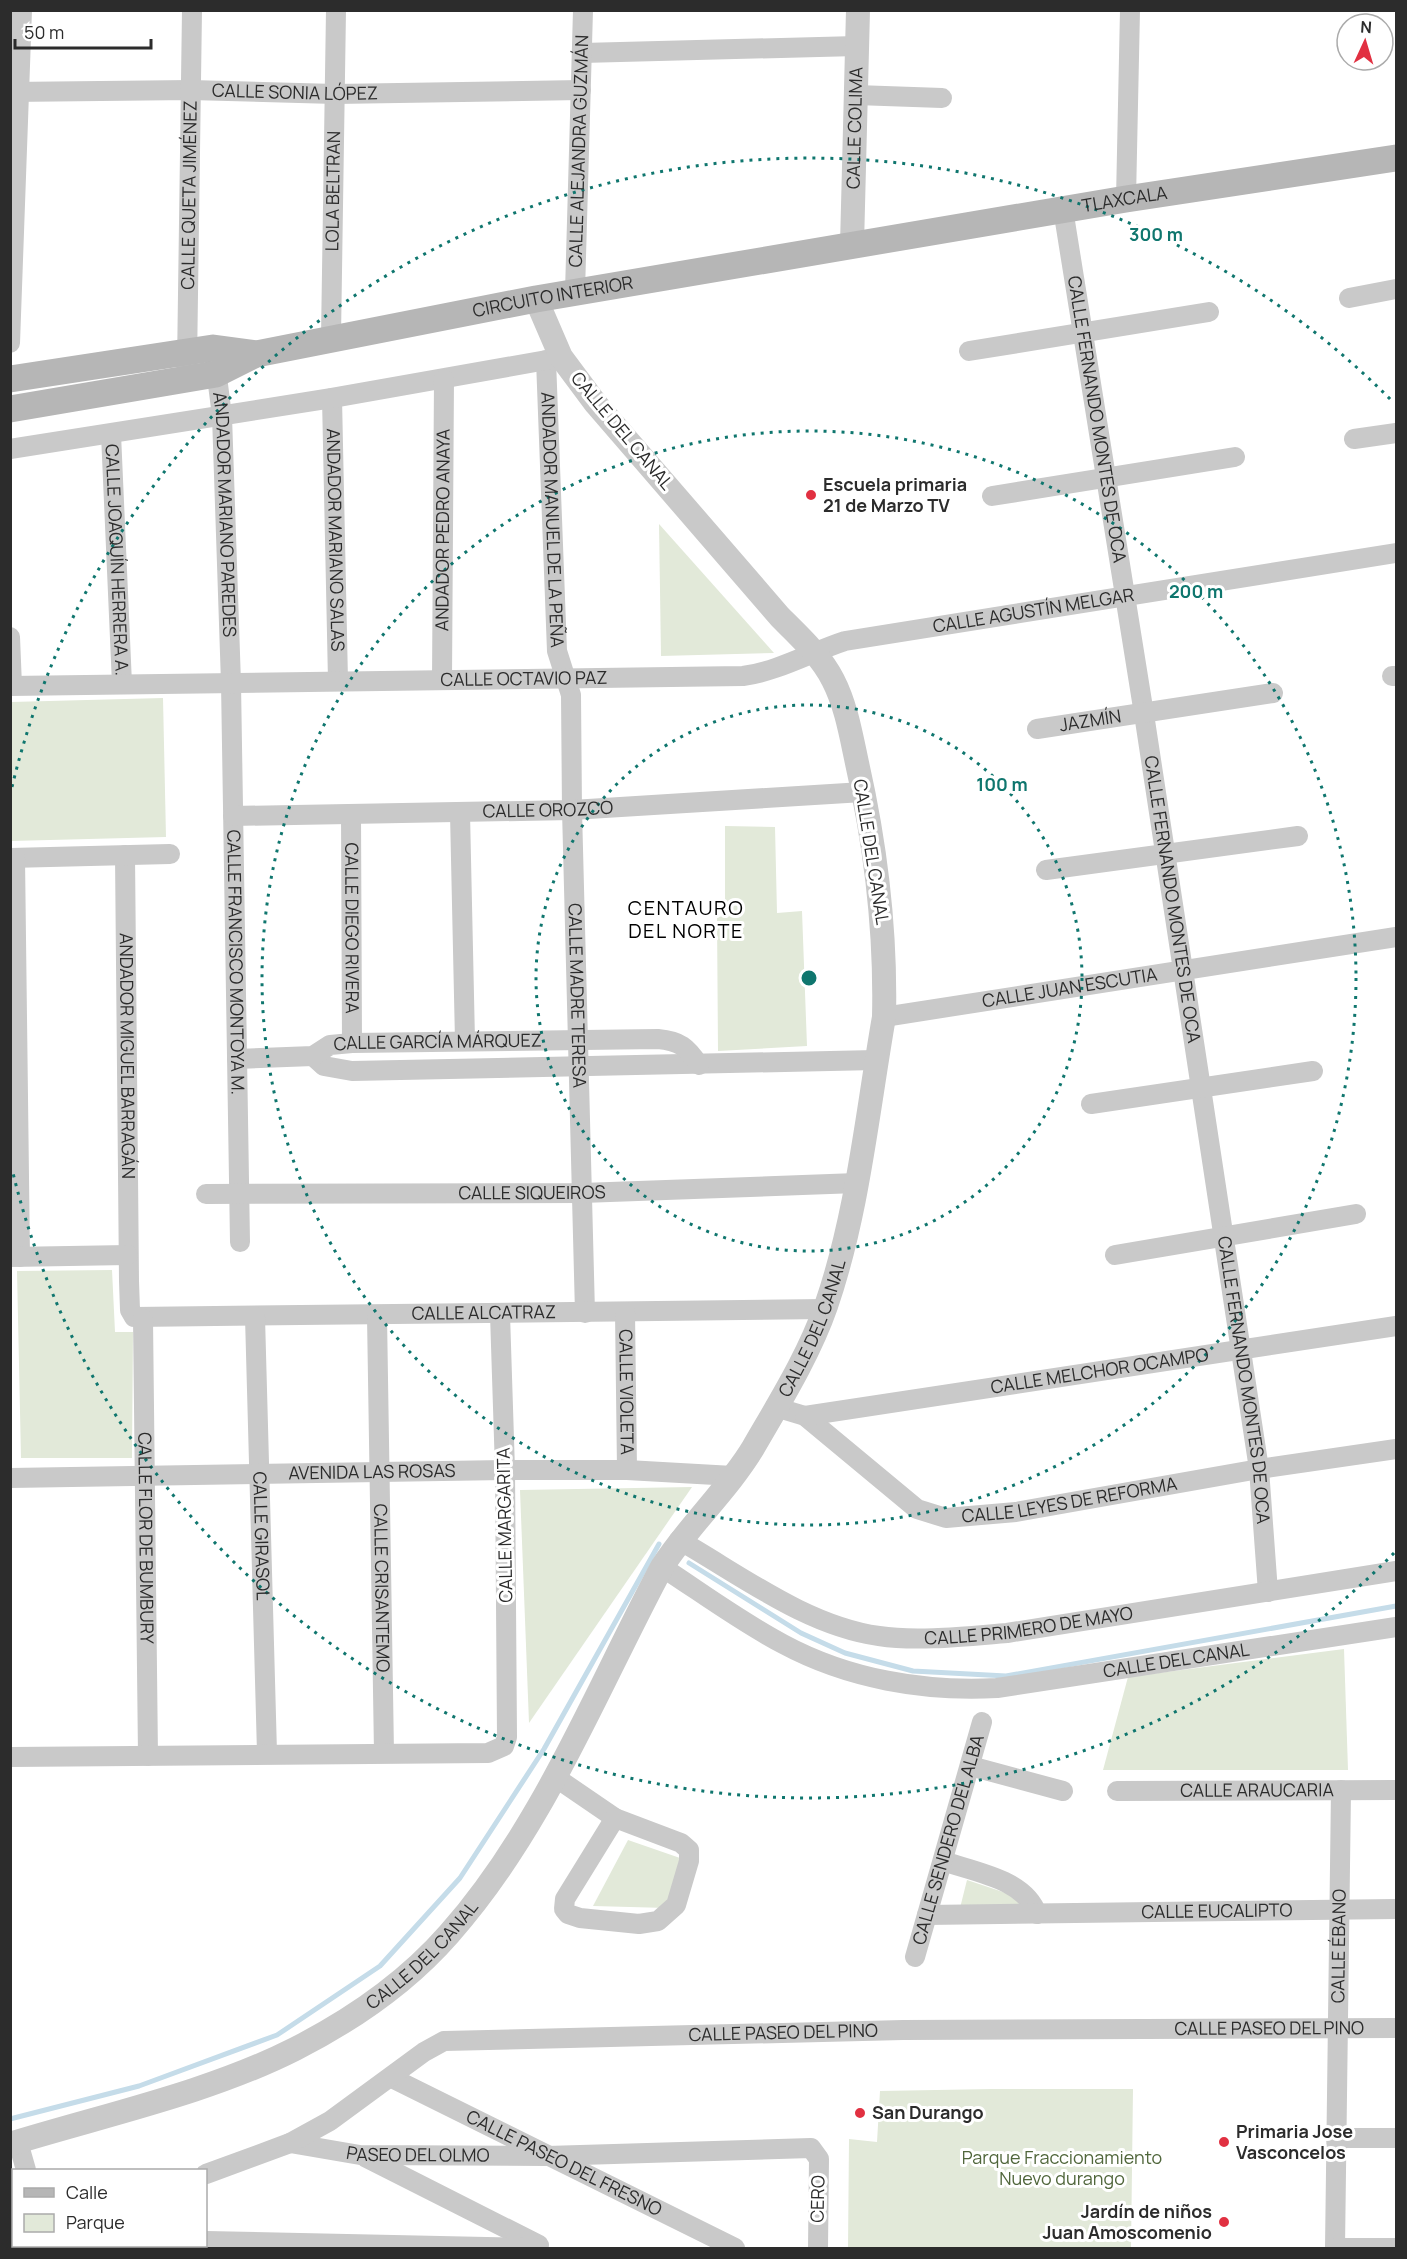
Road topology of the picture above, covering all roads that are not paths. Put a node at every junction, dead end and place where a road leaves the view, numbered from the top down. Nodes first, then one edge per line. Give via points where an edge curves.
1 (22, 10) edge
2 (192, 10) edge
3 (336, 10) edge
4 (583, 10) edge
5 (858, 10) edge
6 (1130, 10) edge
7 (857, 46) junction
8 (582, 53) junction
9 (191, 90) junction
10 (581, 90) junction
11 (15, 92) edge
12 (335, 94) junction
13 (856, 95) junction
14 (942, 98) dead end
15 (1396, 158) edge
16 (1126, 199) junction
17 (1063, 209) junction
18 (852, 245) junction
19 (1396, 290) edge
20 (575, 292) junction
21 (1349, 298) dead end
22 (536, 299) junction
23 (1209, 312) dead end
24 (1083, 333) junction
25 (331, 337) junction
26 (10, 343) edge
27 (200, 350) junction
28 (969, 351) dead end
29 (256, 354) junction
30 (553, 358) junction
31 (216, 375) junction
32 (10, 379) edge
33 (444, 379) junction
34 (186, 380) junction
35 (332, 398) junction
36 (10, 409) edge
37 (222, 416) junction
38 (111, 434) junction
39 (1396, 434) edge
40 (1354, 440) dead end
41 (10, 449) edge
42 (1235, 457) dead end
43 (1106, 478) junction
44 (992, 496) dead end
45 (1396, 553) edge
46 (1125, 596) junction
47 (10, 638) edge
48 (813, 651) junction
49 (565, 678) junction
50 (442, 680) junction
51 (338, 681) junction
52 (231, 683) junction
53 (122, 684) junction
54 (11, 686) edge
55 (1273, 693) dead end
56 (1144, 714) junction
57 (1037, 729) dead end
58 (863, 792) junction
59 (572, 810) junction
60 (460, 813) junction
61 (351, 814) junction
62 (233, 816) junction
63 (1298, 836) dead end
64 (170, 854) dead end
65 (124, 855) junction
66 (1164, 855) junction
67 (13, 858) edge
68 (1046, 870) dead end
69 (1396, 938) edge
70 (1181, 971) junction
71 (884, 1017) junction
72 (578, 1040) junction
73 (465, 1041) junction
74 (352, 1043) junction
75 (314, 1056) junction
76 (237, 1059) junction
77 (876, 1060) junction
78 (699, 1065) junction
79 (579, 1067) junction
80 (1313, 1071) dead end
81 (1201, 1086) junction
82 (1091, 1104) dead end
83 (858, 1183) junction
84 (582, 1193) junction
85 (206, 1194) dead end
86 (239, 1196) junction
87 (1356, 1214) dead end
88 (1223, 1237) junction
89 (240, 1242) dead end
90 (1115, 1255) dead end
91 (128, 1256) junction
92 (15, 1257) edge
93 (825, 1309) junction
94 (625, 1312) junction
95 (585, 1313) junction
96 (500, 1314) junction
97 (377, 1316) junction
98 (255, 1317) junction
99 (143, 1319) junction
100 (1396, 1326) edge
101 (1240, 1349) junction
102 (775, 1407) junction
103 (805, 1416) junction
104 (1396, 1449) edge
105 (1259, 1469) junction
106 (505, 1470) junction
107 (627, 1470) junction
108 (380, 1474) junction
109 (259, 1475) junction
110 (145, 1476) junction
111 (733, 1476) junction
112 (10, 1478) edge
113 (680, 1540) junction
114 (662, 1568) junction
115 (1396, 1570) edge
116 (1268, 1592) junction
117 (1396, 1627) edge
118 (982, 1722) dead end
119 (267, 1753) junction
120 (384, 1753) junction
121 (148, 1755) junction
122 (10, 1757) edge
123 (970, 1766) junction
124 (555, 1777) junction
125 (1341, 1790) junction
126 (1396, 1790) edge
127 (1063, 1791) dead end
128 (1117, 1791) dead end
129 (615, 1818) junction
130 (942, 1861) junction
131 (1339, 1910) junction
132 (1396, 1910) edge
133 (1037, 1914) junction
134 (927, 1915) junction
135 (915, 1957) dead end
136 (1396, 2028) edge
137 (1338, 2029) junction
138 (392, 2078) junction
139 (1336, 2138) junction
140 (1396, 2138) edge
141 (14, 2143) edge
142 (290, 2143) junction
143 (815, 2151) joint
144 (360, 2155) junction
145 (547, 2156) junction
146 (26, 2169) edge
147 (207, 2174) edge
148 (207, 2241) edge
149 (516, 2248) edge
150 (537, 2248) edge
151 (547, 2248) edge
152 (735, 2248) edge
153 (818, 2248) edge
154 (1335, 2248) edge
155 (1396, 2248) edge

1 - 11 street
2 - 9 street, CALLE QUETA JIMÉNEZ
3 - 12 street, LOLA BELTRAN
4 - 8 street, CALLE ALEJANDRA GUZMÁN
5 - 7 street, CALLE COLIMA
6 - 16 street
7 - 8 street
7 - 13 street, CALLE COLIMA
8 - 10 street, CALLE ALEJANDRA GUZMÁN
9 - 11 street, CALLE SONIA LÓPEZ
9 - 12 street, CALLE SONIA LÓPEZ
9 - 27 street, CALLE QUETA JIMÉNEZ
10 - 12 street, CALLE SONIA LÓPEZ
10 - 20 street, CALLE ALEJANDRA GUZMÁN
11 - 26 street
12 - 25 street, LOLA BELTRAN
13 - 14 street
13 - 18 street, CALLE COLIMA
15 - 16 main road, TLAXCALA
16 - 17 main road, TLAXCALA
17 - 18 main road, TLAXCALA
17 - 24 street, CALLE FERNANDO MONTES DE OCA
18 - 20 main road, CIRCUITO INTERIOR
19 - 21 street
20 - 22 main road, CIRCUITO INTERIOR
22 - 25 main road, CIRCUITO INTERIOR
22 - 30 street, CALLE DEL CANAL
23 - 24 street
24 - 28 street
24 - 43 street, CALLE FERNANDO MONTES DE OCA
25 - 29 main road, CIRCUITO INTERIOR
27 - 29 main road, CIRCUITO INTERIOR
27 - 31 street, ANDADOR MARIANO PAREDES
27 - 32 main road, CIRCUITO INTERIOR
27 - 34 street, CALLE QUETA JIMÉNEZ
29 - 31 main road, CIRCUITO INTERIOR
30 - 33 street
30 - 48 street, CALLE DEL CANAL
30 - 49 street, ANDADOR MANUEL DE LA PEÑA via 557,651
31 - 34 main road, CIRCUITO INTERIOR
31 - 37 street, ANDADOR MARIANO PAREDES
33 - 35 street
33 - 50 street, ANDADOR PEDRO ANAYA
34 - 36 main road, CIRCUITO INTERIOR
35 - 37 street
35 - 51 street, ANDADOR MARIANO SALAS
37 - 38 street
37 - 52 street, ANDADOR MARIANO PAREDES
38 - 41 street
38 - 53 street, CALLE JOAQUÍN HERRERA A.
39 - 40 street
42 - 43 street
43 - 44 street
43 - 46 street, CALLE FERNANDO MONTES DE OCA
45 - 46 street, CALLE AGUSTÍN MELGAR
46 - 48 street, CALLE AGUSTÍN MELGAR via 845,641
46 - 56 street, CALLE FERNANDO MONTES DE OCA
47 - 54 street
48 - 49 street, CALLE OCTAVIO PAZ via 776,669 744,676
48 - 58 street, CALLE DEL CANAL via 833,679 842,701
49 - 50 street, CALLE OCTAVIO PAZ
49 - 59 street, CALLE MADRE TERESA via 571,695
50 - 51 street, CALLE OCTAVIO PAZ
51 - 52 street, CALLE OCTAVIO PAZ
52 - 53 street, CALLE OCTAVIO PAZ
52 - 62 street, CALLE FRANCISCO MONTOYA M.
53 - 54 street, CALLE OCTAVIO PAZ
55 - 56 street, JAZMÍN
56 - 57 street, JAZMÍN
56 - 66 street, CALLE FERNANDO MONTES DE OCA
58 - 59 street, CALLE OROZCO
58 - 71 street, CALLE DEL CANAL via 880,888
59 - 60 street, CALLE OROZCO
59 - 72 street, CALLE MADRE TERESA
60 - 61 street, CALLE OROZCO
60 - 73 street
61 - 62 street, CALLE OROZCO
61 - 74 street, CALLE DIEGO RIVERA
62 - 76 street, CALLE FRANCISCO MONTOYA M.
63 - 66 street
64 - 65 street
65 - 67 street
65 - 91 street, ANDADOR MIGUEL BARRAGÁN
66 - 68 street
66 - 70 street, CALLE FERNANDO MONTES DE OCA
67 - 92 street
69 - 70 street, CALLE JUAN ESCUTIA
70 - 71 street, CALLE JUAN ESCUTIA
70 - 81 street, CALLE FERNANDO MONTES DE OCA
71 - 77 street, CALLE DEL CANAL
72 - 73 street, CALLE GARCÍA MÁRQUEZ
72 - 78 street, CALLE GARCÍA MÁRQUEZ via 675,1041 687,1048
72 - 79 street, CALLE MADRE TERESA
73 - 74 street, CALLE GARCÍA MÁRQUEZ
74 - 75 street, CALLE GARCÍA MÁRQUEZ via 330,1045
75 - 76 street, CALLE GARCÍA MÁRQUEZ
75 - 79 street, CALLE GARCÍA MÁRQUEZ via 324,1066 352,1071
76 - 86 street, CALLE FRANCISCO MONTOYA M.
77 - 78 street, CALLE GARCÍA MÁRQUEZ
77 - 83 street, CALLE DEL CANAL
78 - 79 street, CALLE GARCÍA MÁRQUEZ
79 - 84 street, CALLE MADRE TERESA
80 - 81 street
81 - 82 street
81 - 88 street, CALLE FERNANDO MONTES DE OCA
83 - 84 street, CALLE SIQUEIROS
83 - 93 street, CALLE DEL CANAL
84 - 86 street, CALLE SIQUEIROS
84 - 95 street, CALLE MADRE TERESA
85 - 86 street, CALLE SIQUEIROS
86 - 89 street, CALLE FRANCISCO MONTOYA M.
87 - 88 street
88 - 90 street
88 - 101 street, CALLE FERNANDO MONTES DE OCA
91 - 92 street
91 - 99 street, ANDADOR MIGUEL BARRAGÁN via 130,1310 134,1317
93 - 94 street, CALLE ALCATRAZ
93 - 102 street, CALLE DEL CANAL
94 - 95 street, CALLE ALCATRAZ
94 - 107 street, CALLE VIOLETA
95 - 96 street, CALLE ALCATRAZ
96 - 97 street, CALLE ALCATRAZ
96 - 106 street, CALLE MARGARITA
97 - 98 street, CALLE ALCATRAZ
97 - 108 street, CALLE CRISANTEMO
98 - 99 street, CALLE ALCATRAZ
98 - 109 street, CALLE GIRASOL
99 - 110 street, CALLE FLOR DE BUMBURY
100 - 101 street, CALLE MELCHOR OCAMPO
101 - 103 street, CALLE MELCHOR OCAMPO
101 - 105 street, CALLE FERNANDO MONTES DE OCA
102 - 103 street, CALLE LEYES DE REFORMA
102 - 111 street, CALLE DEL CANAL
103 - 105 street, CALLE LEYES DE REFORMA via 917,1509 946,1518 1016,1512
104 - 105 street, CALLE LEYES DE REFORMA
105 - 116 street, CALLE FERNANDO MONTES DE OCA
106 - 107 street, AVENIDA LAS ROSAS
106 - 108 street, AVENIDA LAS ROSAS
106 - 120 street, CALLE MARGARITA via 504,1746 488,1753
107 - 111 street, AVENIDA LAS ROSAS
108 - 109 street, AVENIDA LAS ROSAS
108 - 120 street, CALLE CRISANTEMO
109 - 110 street, AVENIDA LAS ROSAS
109 - 119 street, CALLE GIRASOL
110 - 112 street, AVENIDA LAS ROSAS
110 - 121 street, CALLE FLOR DE BUMBURY
111 - 113 street, CALLE DEL CANAL
113 - 114 street, CALLE DEL CANAL
113 - 116 street, CALLE PRIMERO DE MAYO via 822,1620 881,1637 1007,1633
114 - 117 street, CALLE DEL CANAL via 756,1629 807,1656 866,1675 933,1688 997,1688
114 - 124 street, CALLE DEL CANAL
115 - 116 street, CALLE PRIMERO DE MAYO
118 - 123 street, CALLE SENDERO DEL ALBA
119 - 120 street
119 - 121 street
121 - 122 street
123 - 127 street
123 - 130 street, CALLE SENDERO DEL ALBA
124 - 129 street
124 - 141 street, CALLE DEL CANAL via 505,1858 449,1935 359,2012 294,2050 246,2071
125 - 126 street, CALLE ARAUCARIA
125 - 128 street, CALLE ARAUCARIA
125 - 131 street, CALLE ÉBANO
129 - 129 street via 689,1850 676,1905 657,1921 639,1924 580,1918 564,1909 565,1899
130 - 133 street via 1022,1891
130 - 134 street, CALLE SENDERO DEL ALBA
131 - 132 street, CALLE EUCALIPTO
131 - 133 street, CALLE EUCALIPTO
131 - 137 street, CALLE ÉBANO
133 - 134 street, CALLE EUCALIPTO
134 - 135 street, CALLE SENDERO DEL ALBA
136 - 137 street, CALLE PASEO DEL PINO
137 - 138 street, CALLE PASEO DEL PINO via 903,2030 459,2040 434,2046
137 - 139 street, CALLE ÉBANO
138 - 142 street, CALLE PASEO DEL PINO
138 - 145 street, CALLE PASEO DEL FRESNO
139 - 140 street
139 - 154 street, CALLE ÉBANO
141 - 146 street
142 - 144 street, PASEO DEL OLMO
142 - 147 street, CALLE PASEO DEL PINO
143 - 145 street, PASEO DEL OLMO via 806,2148
143 - 153 street, CERO via 819,2159
144 - 145 street, PASEO DEL OLMO
144 - 151 street
145 - 152 street, CALLE PASEO DEL FRESNO
148 - 149 street
149 - 150 street
154 - 155 street

